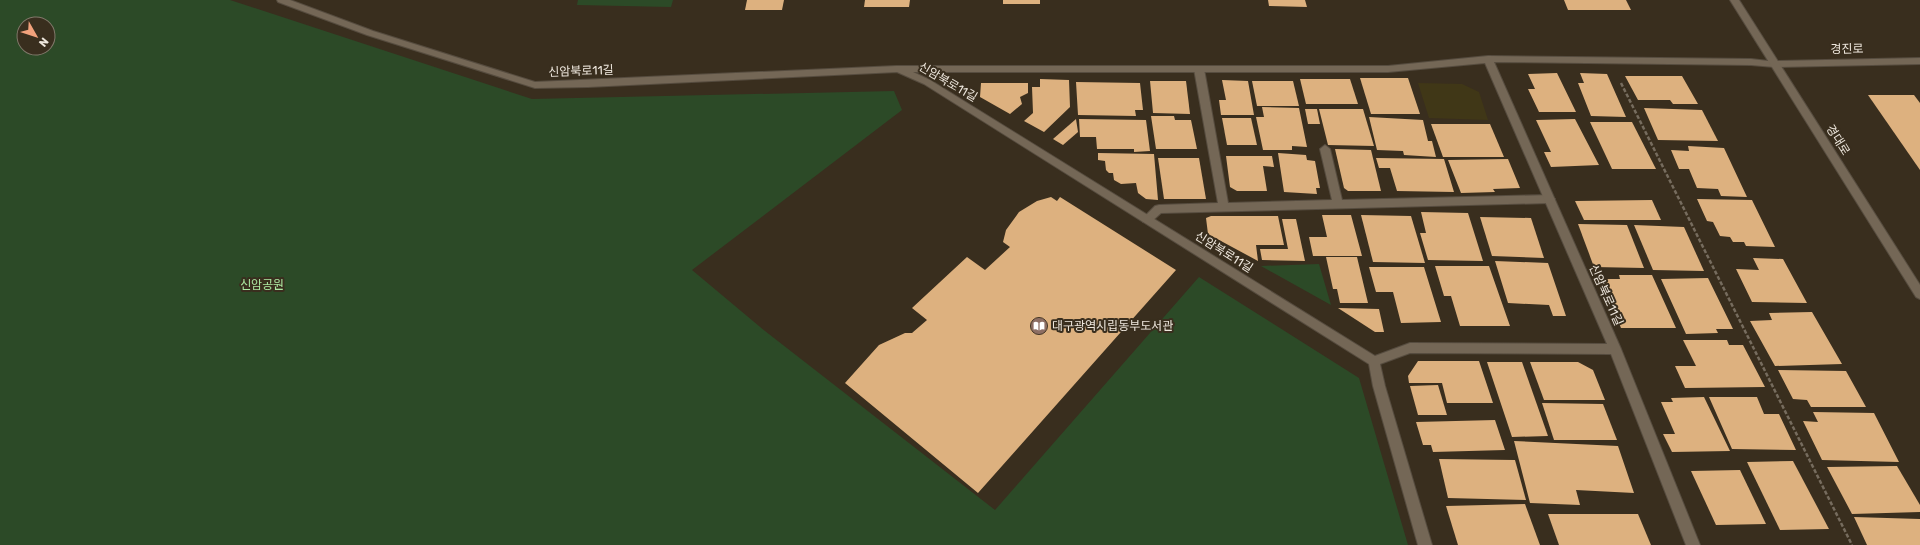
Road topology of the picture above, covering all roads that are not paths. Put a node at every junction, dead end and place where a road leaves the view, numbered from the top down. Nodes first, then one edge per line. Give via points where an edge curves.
1 (281, 0) edge
2 (1734, 0) edge
3 (1488, 58) junction
4 (1920, 61) edge
5 (1774, 64) junction
6 (896, 69) junction
7 (1199, 69) junction
8 (1325, 149) dead end
9 (1550, 200) junction
10 (1338, 205) junction
11 (1224, 208) junction
12 (1147, 219) junction
13 (1920, 294) edge
14 (1615, 349) junction
15 (1374, 361) junction
16 (1425, 545) edge
17 (1693, 545) edge

1 - 6 street, 신암북로11길 via 370,33 535,85
2 - 5 street, 경대로
3 - 5 street, 신암북로11길
3 - 7 street, 신암북로11길 via 1388,68
3 - 9 street, 신암북로11길
4 - 5 street, 경진로
5 - 13 street, 경대로
6 - 7 street, 신암북로11길
6 - 12 street, 신암북로11길 via 927,82
7 - 11 street
8 - 10 street
9 - 10 street
9 - 14 street, 신암북로11길
10 - 11 street
11 - 12 street via 1159,209
12 - 15 street, 신암북로11길
14 - 15 street via 1410,348
14 - 17 street, 신암북로11길
15 - 16 street

